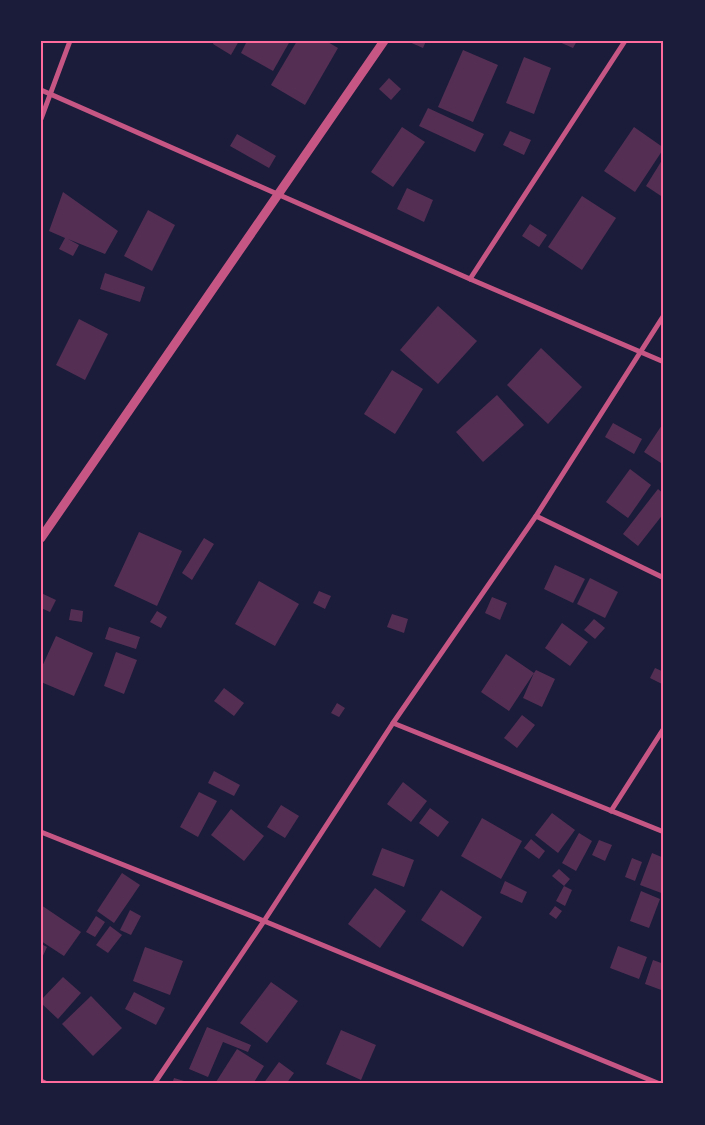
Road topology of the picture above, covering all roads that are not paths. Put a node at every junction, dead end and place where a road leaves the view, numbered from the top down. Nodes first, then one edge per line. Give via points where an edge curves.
1 (70, 41) edge
2 (384, 41) edge
3 (625, 41) edge
4 (41, 90) edge
5 (51, 94) junction
6 (41, 118) edge
7 (278, 194) junction
8 (470, 278) junction
9 (664, 315) edge
10 (639, 352) junction
11 (664, 362) edge
12 (536, 516) junction
13 (42, 534) edge
14 (664, 578) edge
15 (393, 724) junction
16 (664, 728) edge
17 (611, 811) junction
18 (41, 832) edge
19 (664, 832) edge
20 (264, 921) junction
21 (41, 1081) edge
22 (47, 1084) edge
23 (154, 1084) edge
24 (660, 1084) edge

1 - 5 street
2 - 7 street
3 - 8 street
4 - 5 street
5 - 6 street
5 - 7 street
7 - 8 street
7 - 13 street
8 - 10 street
9 - 10 street
10 - 11 street
10 - 12 street
12 - 14 street
12 - 15 street
15 - 17 street
15 - 20 street
16 - 17 street
17 - 19 street
18 - 20 street
20 - 23 street
20 - 24 street
21 - 22 street

